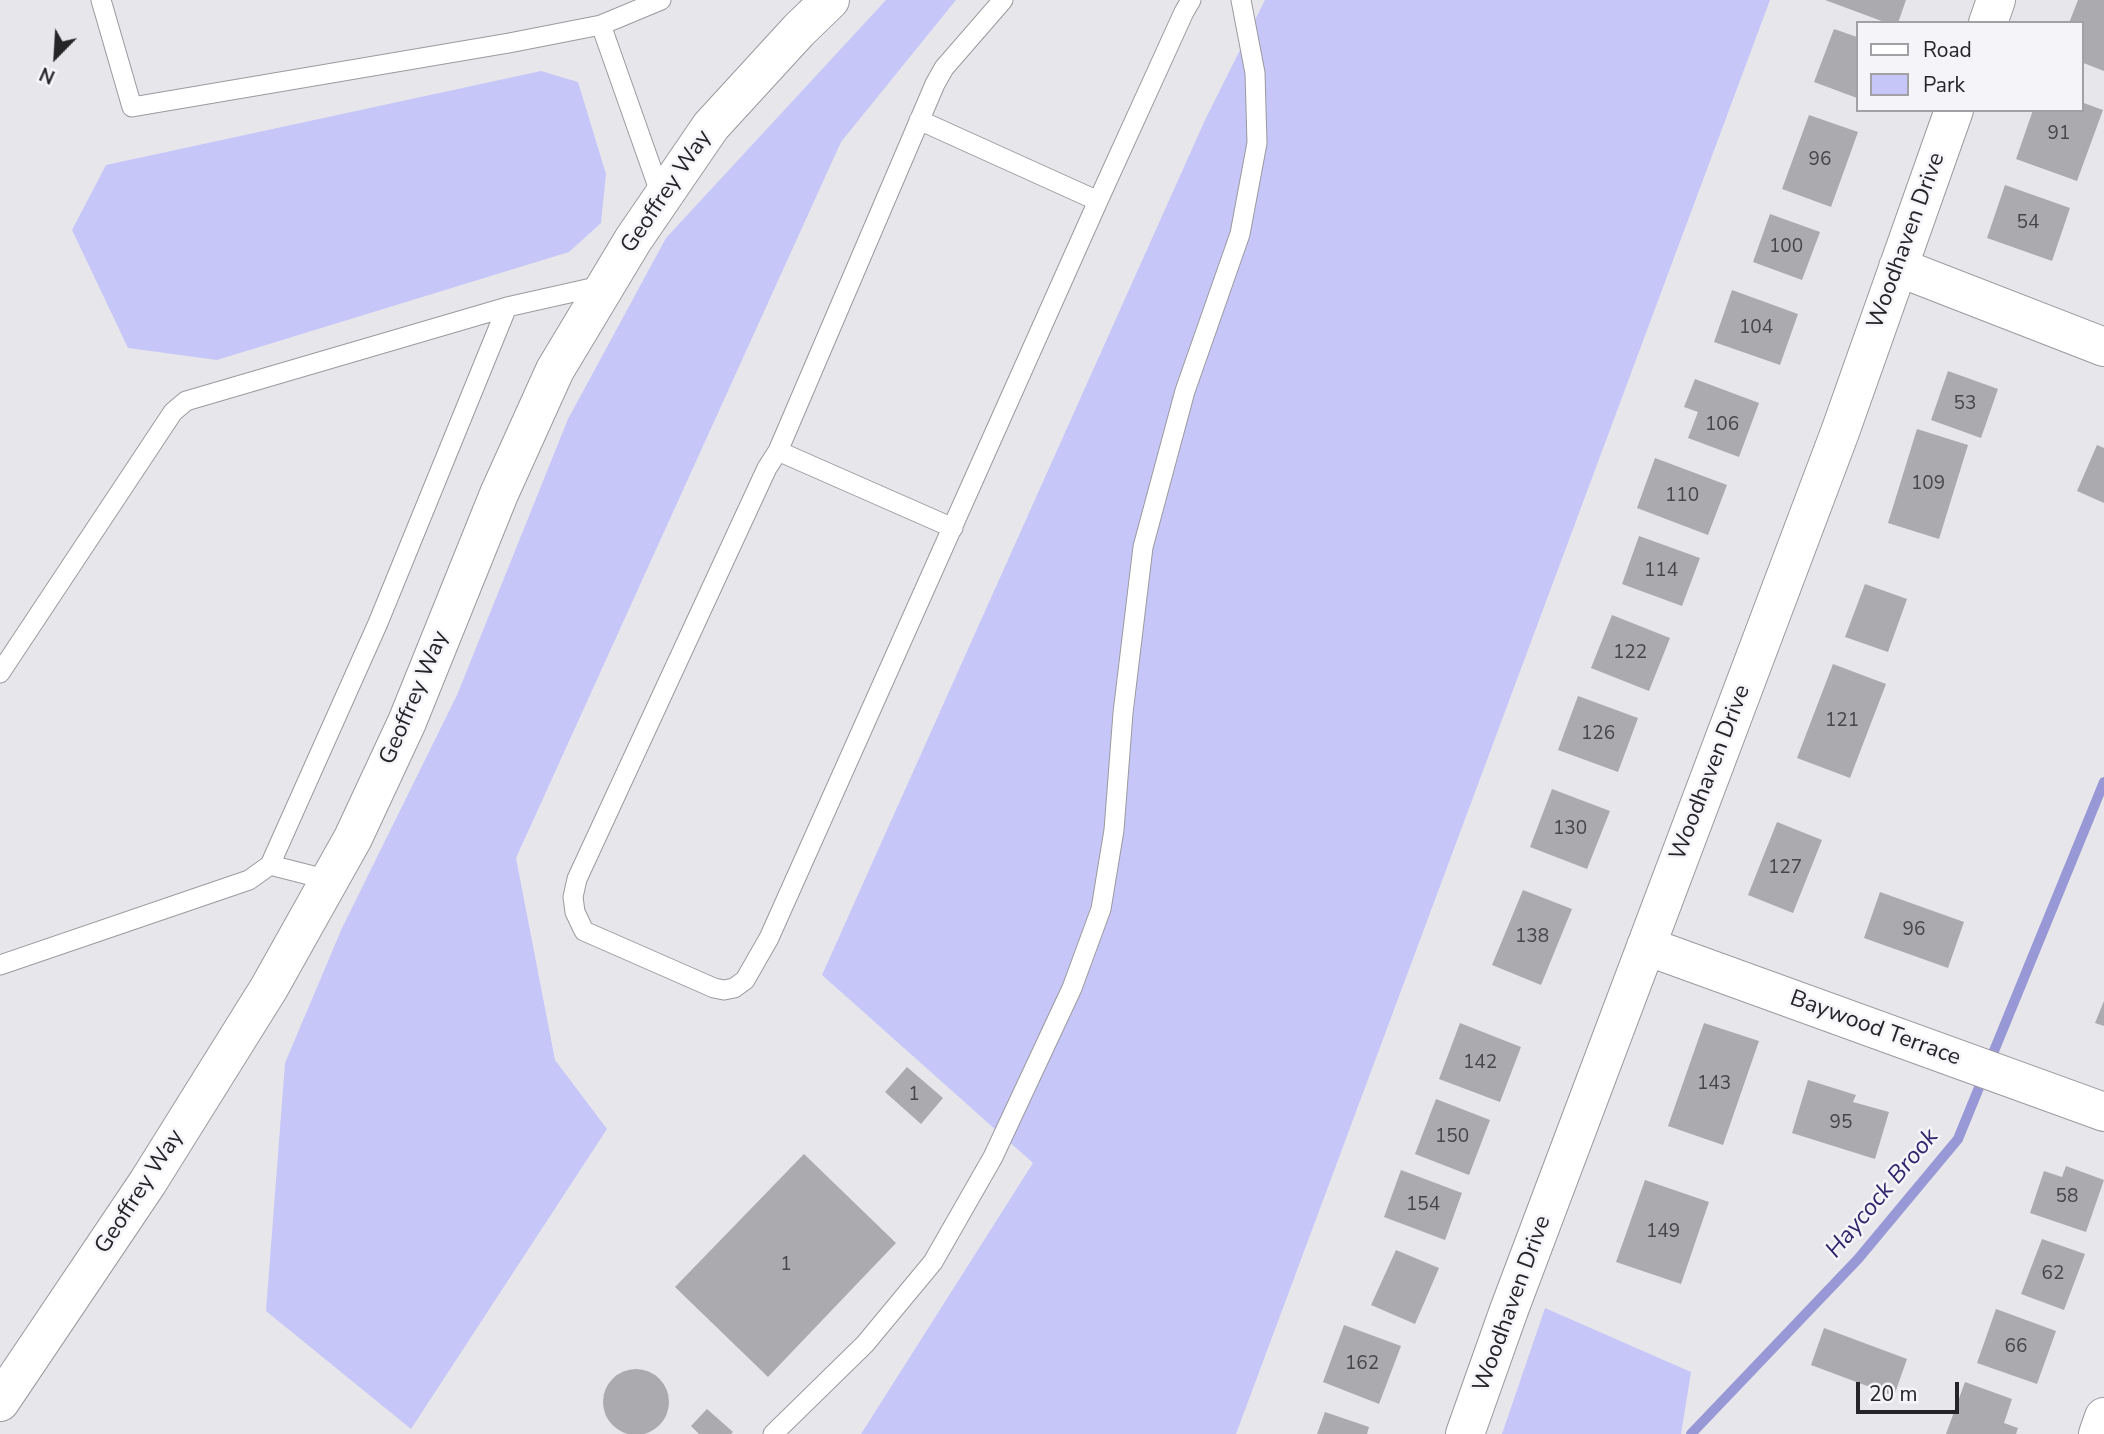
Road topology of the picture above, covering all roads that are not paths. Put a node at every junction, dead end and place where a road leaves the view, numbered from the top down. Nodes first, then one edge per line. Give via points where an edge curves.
1 (101, 0) edge
2 (661, 0) edge
3 (830, 0) edge
4 (1003, 0) edge
5 (1191, 0) edge
6 (1241, 0) edge
7 (1996, 0) edge
8 (1989, 21) edge
9 (601, 25) junction
10 (1953, 112) edge
11 (919, 120) junction
12 (662, 198) junction
13 (1098, 201) junction
14 (1898, 267) junction
15 (606, 285) junction
16 (507, 307) junction
17 (2104, 347) edge
18 (778, 451) junction
19 (953, 527) junction
20 (0, 673) edge
21 (270, 865) junction
22 (329, 880) junction
23 (1646, 946) junction
24 (0, 965) edge
25 (2104, 1112) edge
26 (5, 1384) edge
27 (2104, 1417) edge
28 (773, 1434) edge
29 (1465, 1434) edge
30 (2098, 1434) edge

1 - 9 lane via 132,107
2 - 9 lane
3 - 12 street, Geoffrey Way via 711,126
4 - 11 lane via 944,68
5 - 13 lane
6 - 28 lane via 1255,73 1257,143 1240,234 1185,391 1143,547 1114,830 1101,909 1072,988 993,1157 933,1262 865,1344
7 - 8 street
9 - 12 lane
10 - 14 street, Woodhaven Drive
11 - 13 lane
11 - 18 lane
12 - 15 street, Geoffrey Way
13 - 19 lane
14 - 17 street
14 - 23 street, Woodhaven Drive
15 - 16 lane
15 - 22 street, Geoffrey Way via 555,370 499,494 407,722
16 - 20 lane via 186,401 173,412
16 - 21 lane via 373,636
18 - 19 lane
18 - 19 lane via 577,879 573,897 584,931 714,989 734,988 745,980 769,938
21 - 22 lane
21 - 24 lane via 249,880
22 - 26 street, Geoffrey Way via 269,988 148,1182
23 - 25 street, Baywood Terrace
23 - 29 street, Woodhaven Drive
27 - 30 street

